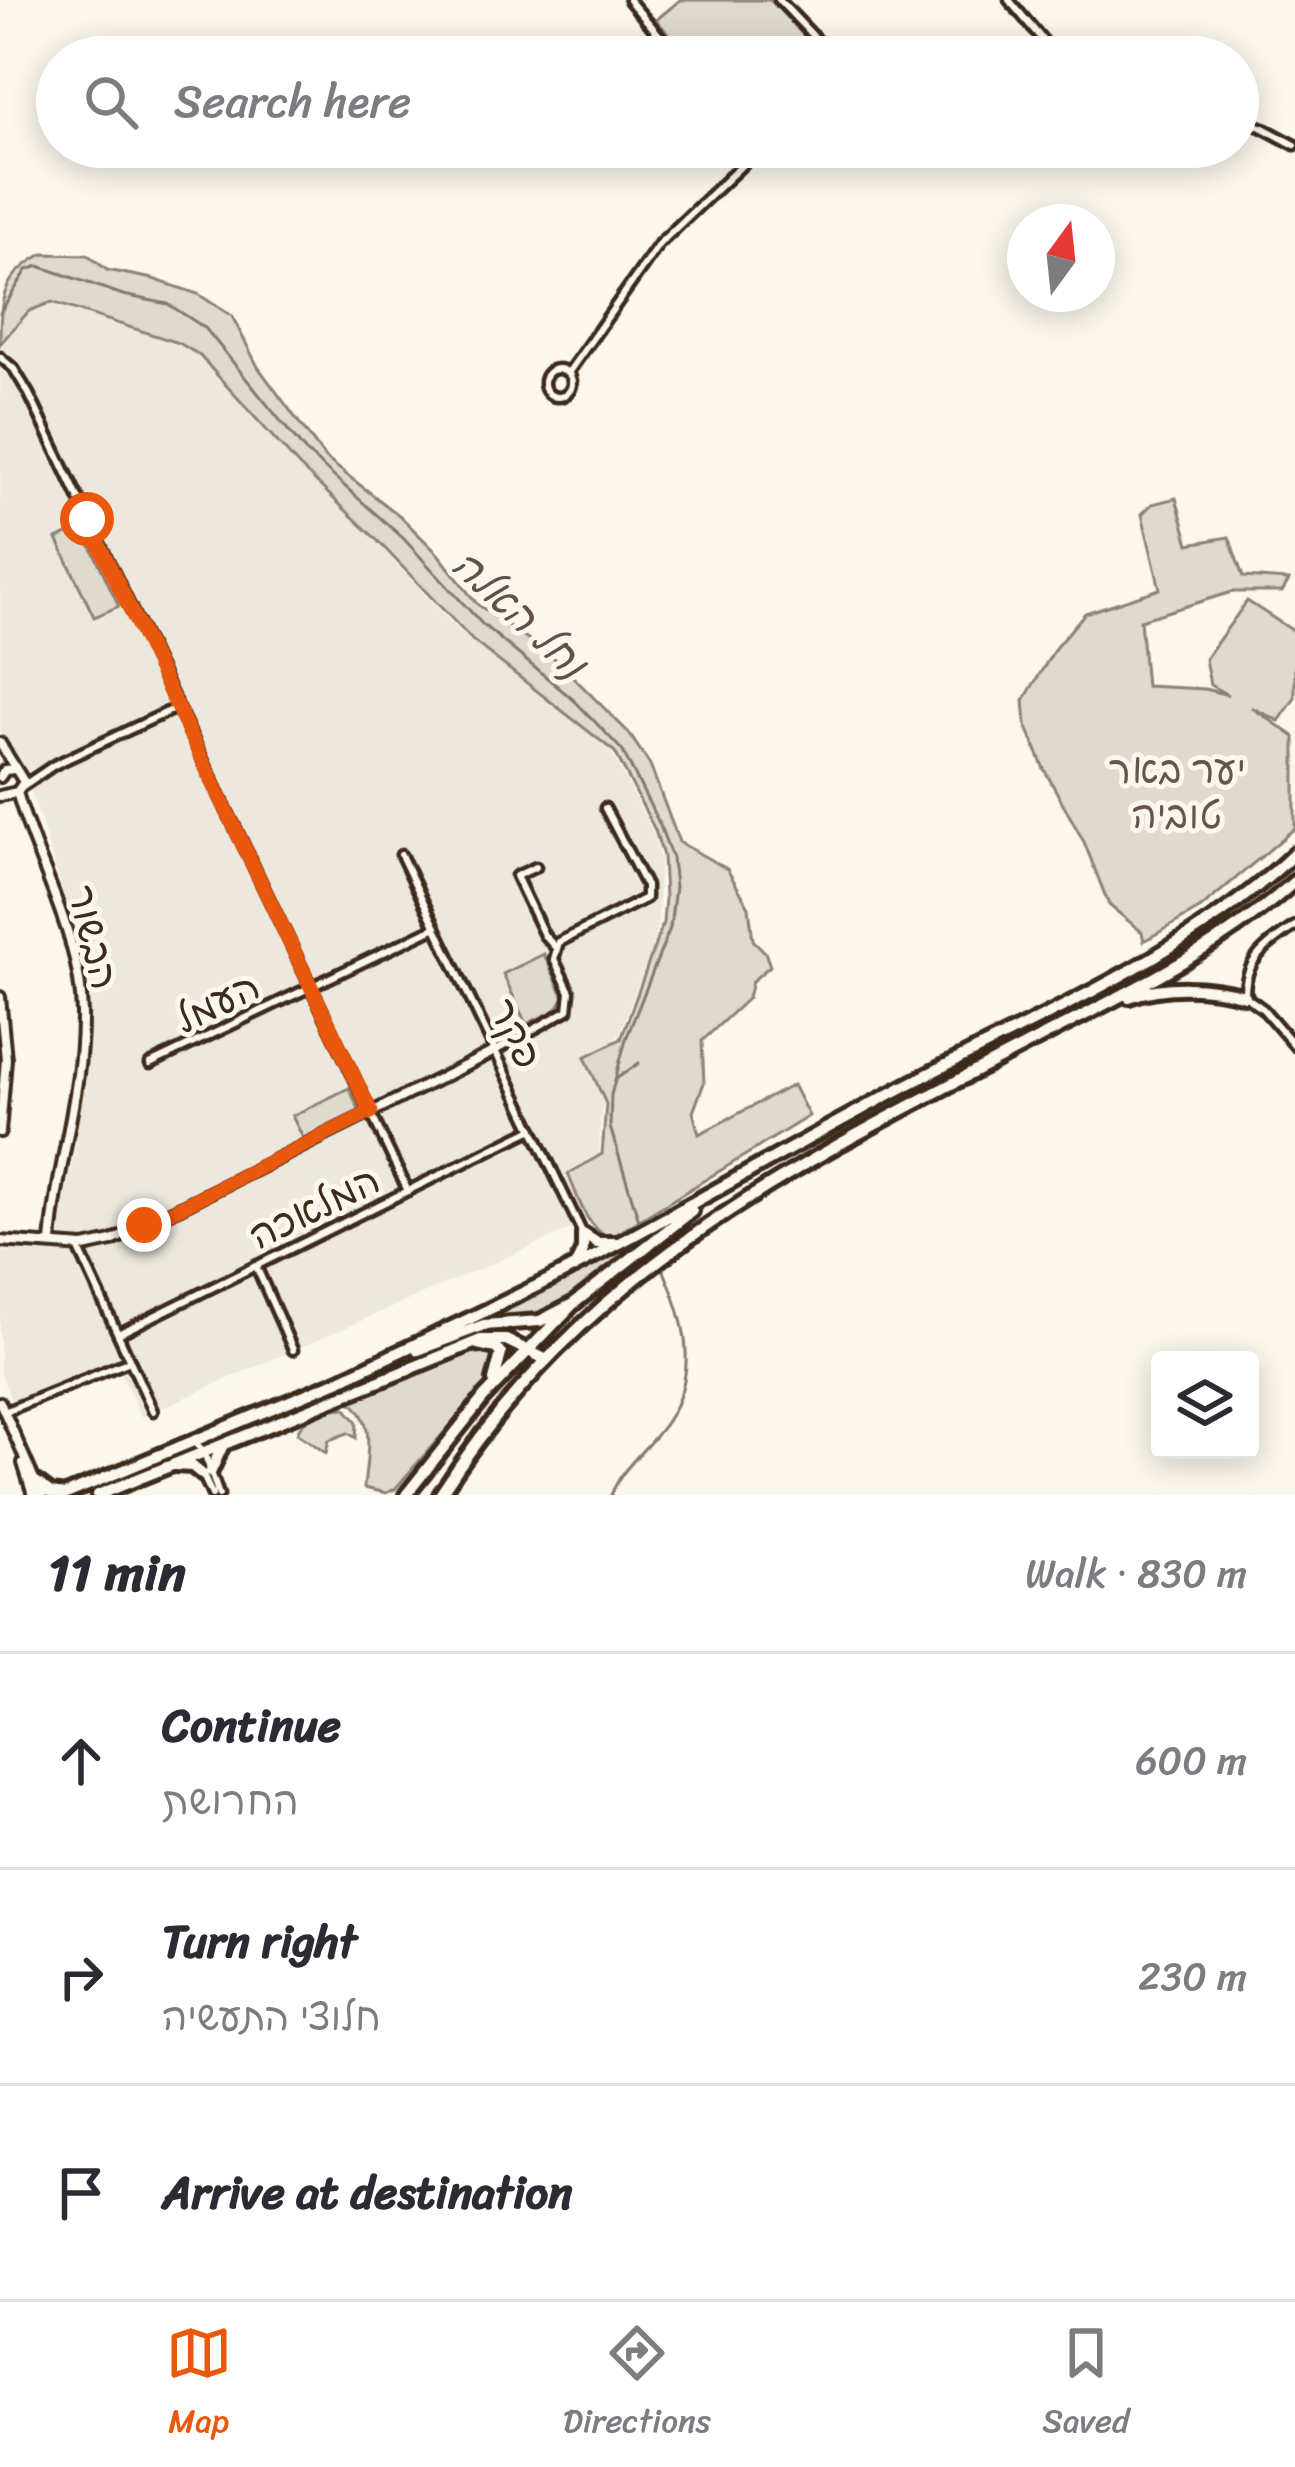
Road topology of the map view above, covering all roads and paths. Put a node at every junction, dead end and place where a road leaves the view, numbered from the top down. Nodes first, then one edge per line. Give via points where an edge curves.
1 (629, 0) edge
2 (779, 0) edge
3 (1009, 0) edge
4 (659, 36) edge
5 (812, 36) edge
6 (1039, 36) edge
7 (1259, 126) edge
8 (1295, 145) edge
9 (737, 168) edge
10 (0, 357) edge
11 (568, 373) junction
12 (178, 707) junction
13 (0, 743) edge
14 (0, 765) edge
15 (54, 766) junction
16 (18, 770) junction
17 (0, 779) edge
18 (17, 790) junction
19 (0, 796) edge
20 (605, 808) dead end
21 (1295, 853) edge
22 (401, 855) dead end
23 (536, 867) dead end
24 (1295, 881) edge
25 (1295, 926) edge
26 (436, 927) junction
27 (555, 947) junction
28 (310, 987) junction
29 (1245, 996) junction
30 (0, 997) edge
31 (1092, 1011) junction
32 (2, 1028) edge
33 (1295, 1046) edge
34 (495, 1051) junction
35 (150, 1064) dead end
36 (371, 1112) junction
37 (533, 1129) junction
38 (0, 1132) edge
39 (728, 1185) junction
40 (408, 1191) junction
41 (583, 1234) junction
42 (624, 1240) junction
43 (0, 1244) edge
44 (51, 1244) junction
45 (77, 1247) junction
46 (256, 1266) junction
47 (575, 1267) junction
48 (573, 1304) junction
49 (501, 1325) junction
50 (118, 1334) junction
51 (463, 1346) junction
52 (531, 1346) junction
53 (293, 1349) dead end
54 (545, 1359) junction
55 (130, 1361) junction
56 (340, 1380) junction
57 (484, 1397) junction
58 (0, 1402) edge
59 (153, 1411) dead end
60 (4, 1412) junction
61 (227, 1443) junction
62 (197, 1450) junction
63 (443, 1451) junction
64 (172, 1465) junction
65 (207, 1473) junction
66 (37, 1491) edge
67 (64, 1495) edge
68 (98, 1495) edge
69 (215, 1495) edge
70 (406, 1495) edge
71 (416, 1495) edge
72 (440, 1495) edge

1 - 4 street
2 - 5 street
3 - 6 street
7 - 8 street
9 - 11 street via 659,244
10 - 12 street via 29,394
11 - 11 street via 548,374 550,394 570,390
12 - 15 street
12 - 28 street
13 - 16 street
14 - 17 street
15 - 16 street
15 - 18 street
16 - 17 street
16 - 18 street, הבשור
17 - 18 street
18 - 19 street
18 - 44 street, הבשור via 63,917 80,994 77,1080
20 - 27 street via 646,898
21 - 39 highway via 1195,931
22 - 26 street, פקר
23 - 27 street via 516,876
24 - 31 highway via 1203,949
25 - 29 street via 1254,958
26 - 28 street, העמל
26 - 34 street, פקר
27 - 34 street via 568,1010
28 - 35 street, העמל
28 - 36 street
29 - 31 highway via 1165,989
29 - 33 street
30 - 32 street
31 - 54 highway via 738,1202 645,1269
32 - 38 street
34 - 36 street
34 - 37 street, פקר
36 - 40 street
36 - 45 street via 112,1240
37 - 40 street, המלאכה
37 - 41 street, פקר
39 - 42 highway
39 - 48 highway
40 - 46 street, המלאכה
41 - 42 highway via 604,1244
41 - 47 highway
42 - 47 highway
43 - 44 street
44 - 45 street
45 - 50 street
46 - 50 street, המלאכה
46 - 53 street
47 - 56 highway
48 - 49 highway via 540,1322
48 - 52 highway
49 - 52 highway
49 - 56 highway
50 - 55 street
51 - 52 highway via 500,1338
51 - 57 highway via 501,1354
51 - 61 highway
52 - 54 highway
52 - 57 highway
54 - 72 highway via 484,1428
55 - 59 street
55 - 60 street
56 - 62 highway
57 - 63 highway
58 - 60 street
60 - 66 street
61 - 62 highway
61 - 65 highway
62 - 64 highway
62 - 65 street
62 - 67 highway
63 - 70 highway
63 - 71 highway
64 - 65 highway
64 - 68 highway
65 - 69 street
66 - 67 highway

